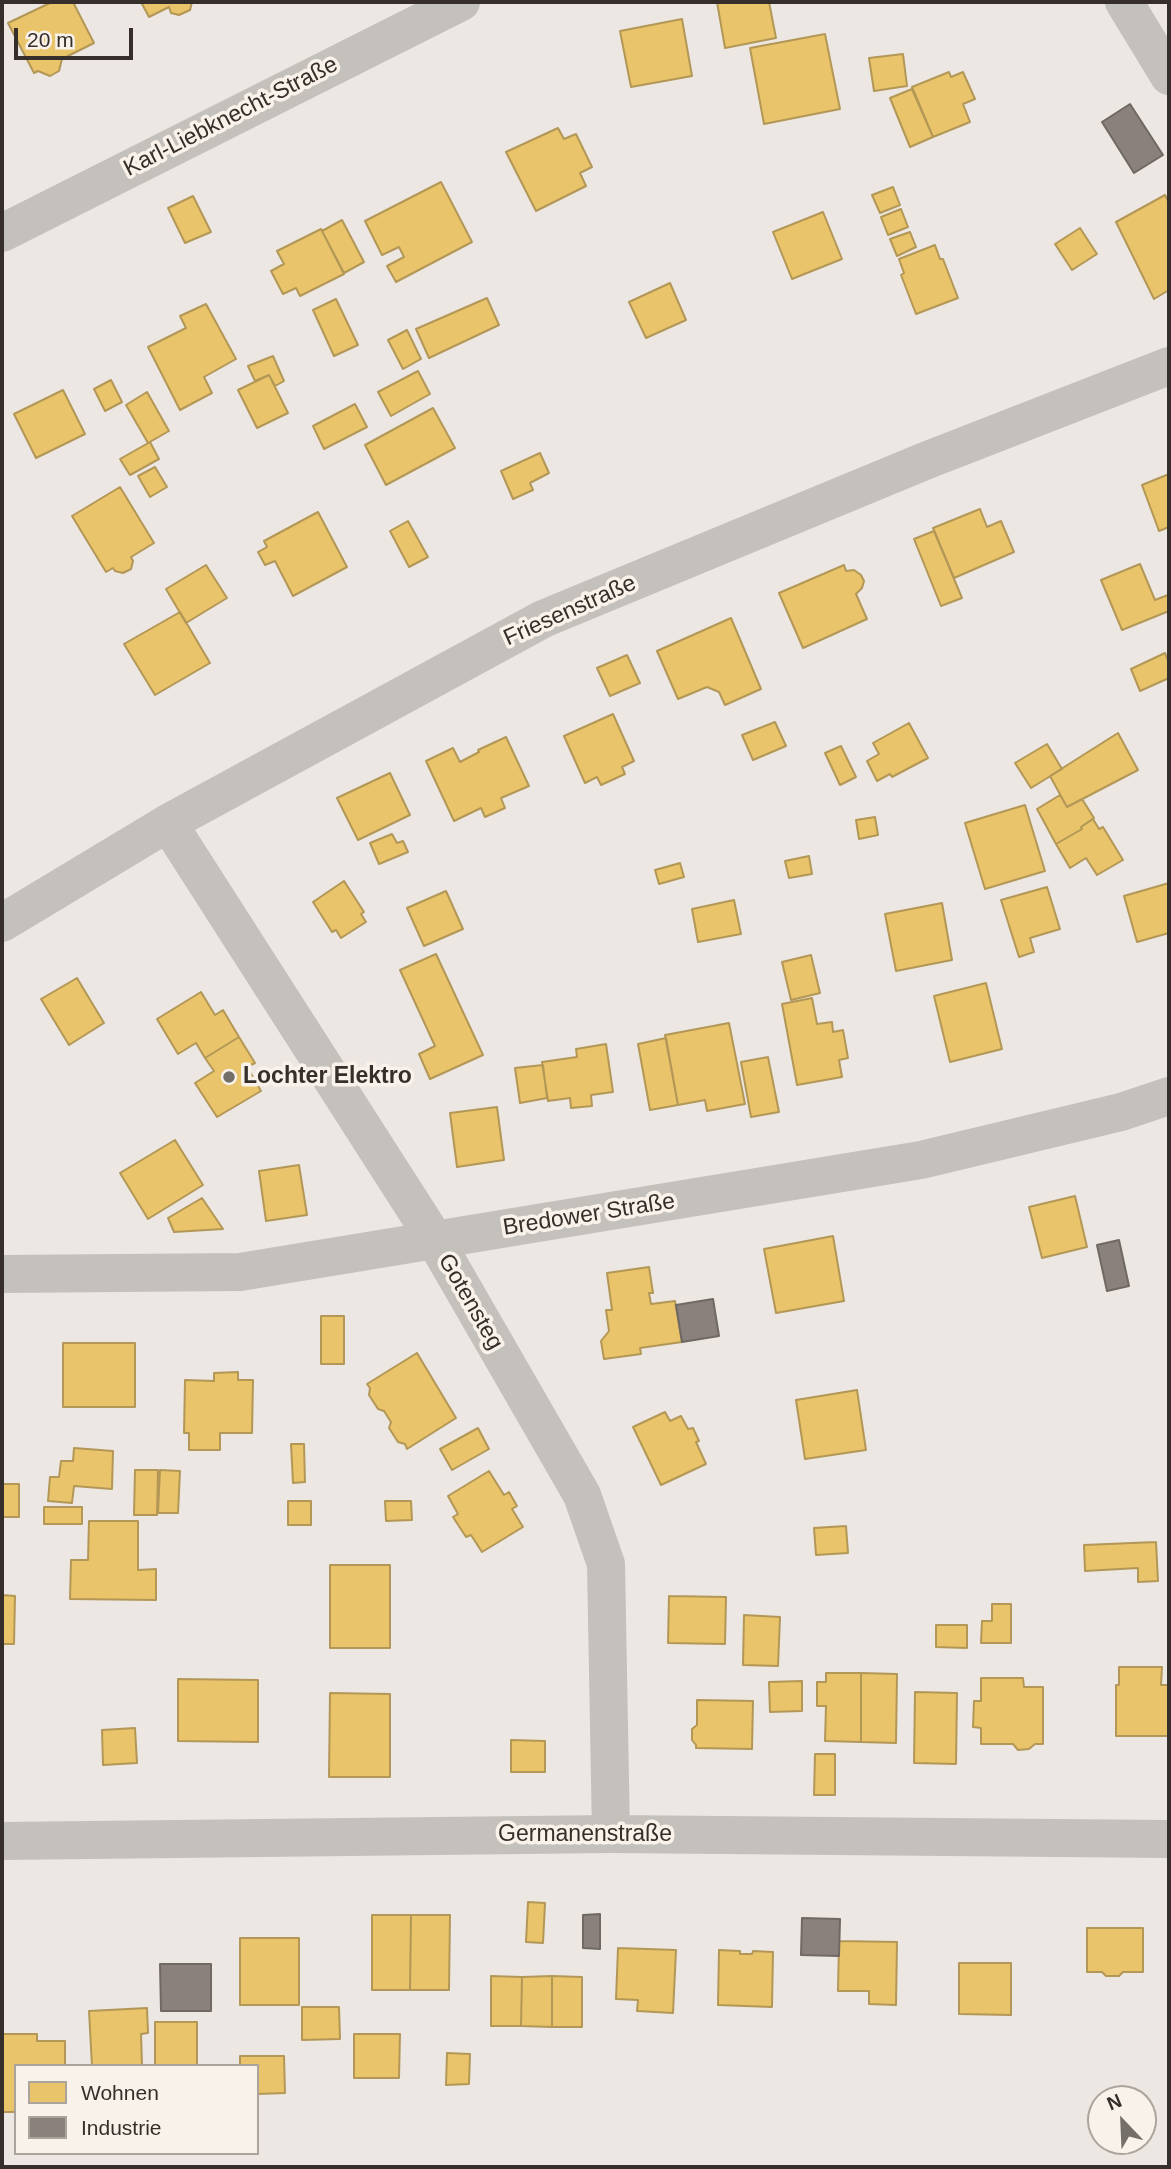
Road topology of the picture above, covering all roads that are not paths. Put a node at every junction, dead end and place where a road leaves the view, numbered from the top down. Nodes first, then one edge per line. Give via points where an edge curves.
1 (461, 2) edge
2 (1124, 2) edge
3 (1169, 76) edge
4 (2, 233) edge
5 (1169, 366) edge
6 (168, 823) junction
7 (2, 923) edge
8 (1169, 1096) edge
9 (435, 1240) junction
10 (2, 1274) edge
11 (611, 1834) junction
12 (1169, 1839) edge
13 (2, 1841) edge

1 - 4 street, Karl-Liebknecht-Straße
2 - 3 street
5 - 6 street, Friesenstraße via 543,619
6 - 7 street, Friesenstraße
6 - 9 street, Gotensteg
8 - 9 street, Bredower Straße via 921,1160
9 - 10 street, Bredower Straße via 240,1272
9 - 11 street, Gotensteg via 582,1495 606,1564
11 - 12 street, Germanenstraße
11 - 13 street, Germanenstraße

